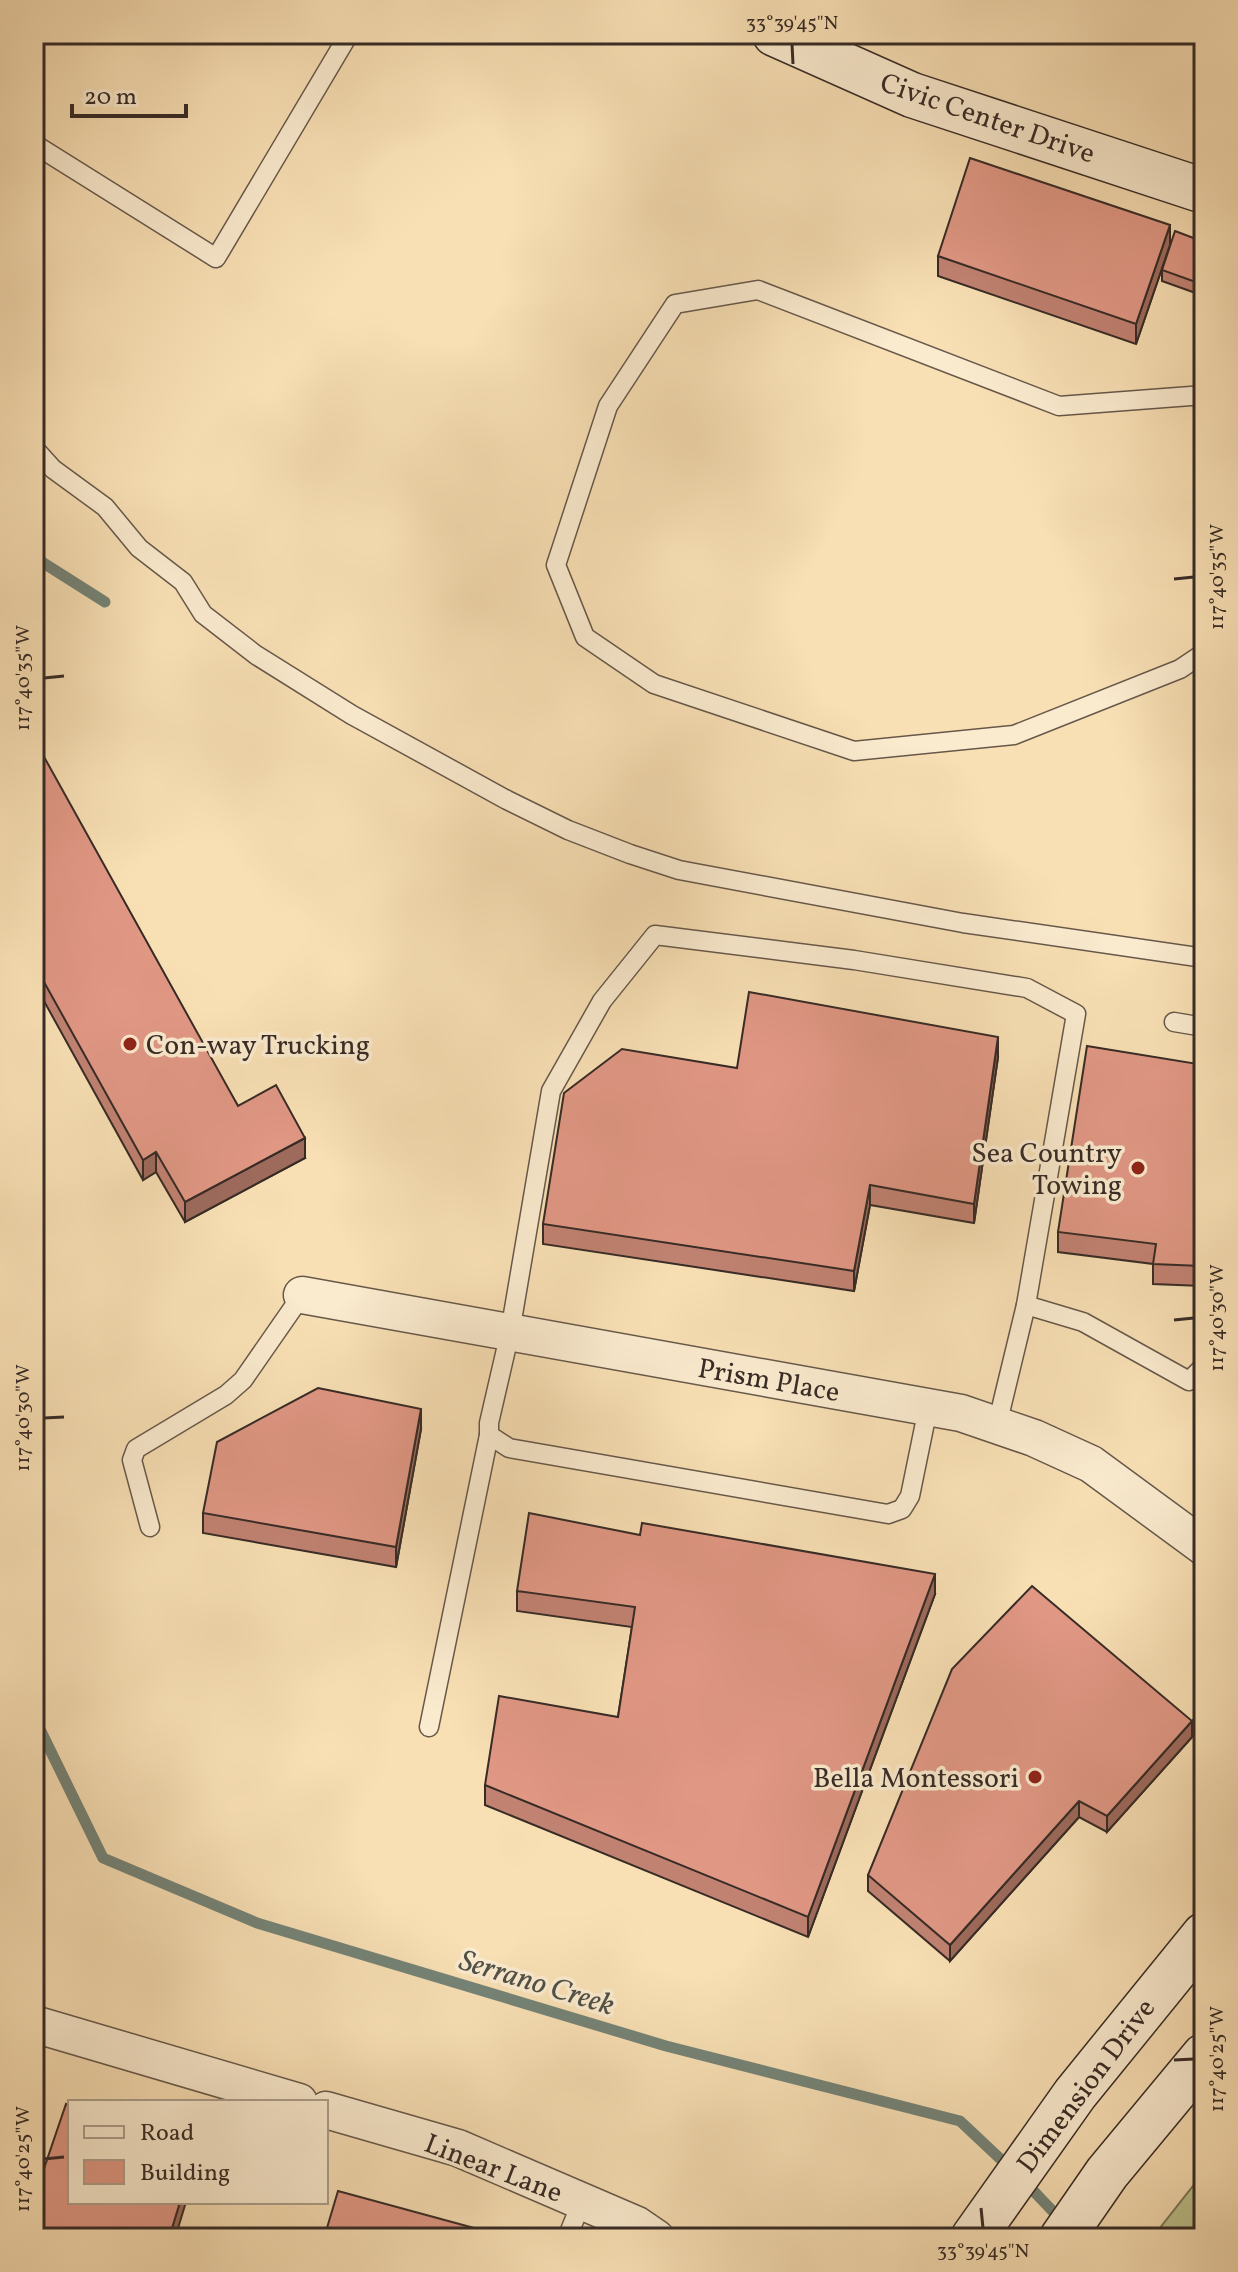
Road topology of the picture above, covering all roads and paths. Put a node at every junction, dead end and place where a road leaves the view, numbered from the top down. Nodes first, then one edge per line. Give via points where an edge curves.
1 (349, 34) edge
2 (775, 34) edge
3 (34, 144) edge
4 (1204, 191) edge
5 (1204, 395) edge
6 (34, 448) edge
7 (1204, 653) edge
8 (1204, 958) edge
9 (1174, 1022) dead end
10 (1204, 1027) edge
11 (302, 1295) joint
12 (1026, 1305) junction
13 (510, 1332) junction
14 (1204, 1366) edge
15 (928, 1408) junction
16 (997, 1425) junction
17 (489, 1435) junction
18 (150, 1527) dead end
19 (1204, 1547) edge
20 (429, 1727) dead end
21 (1204, 1935) edge
22 (34, 2024) edge
23 (1204, 2056) edge
24 (292, 2100) edge
25 (328, 2111) edge
26 (582, 2201) junction
27 (981, 2224) edge
28 (567, 2238) edge
29 (656, 2238) edge
30 (1062, 2238) edge

1 - 3 lane via 216,258
2 - 4 main road, Civic Center Drive via 912,95
5 - 7 lane via 1059,406 758,290 675,304 608,406 556,565 585,637 654,684 854,751 1014,735 1180,669
6 - 8 lane via 53,469 105,507 139,548 183,582 203,614 256,655 352,715 568,830 679,870 963,923
9 - 10 lane
11 - 13 street, Prism Place
11 - 18 lane via 243,1380 136,1449 132,1460
12 - 13 lane via 1076,1014 1027,988 655,935 602,1001 551,1091
12 - 14 lane via 1083,1322 1189,1381
12 - 16 lane
13 - 15 street, Prism Place
13 - 17 lane
15 - 16 street, Prism Place
15 - 17 lane via 910,1496 902,1509 888,1514 509,1448
16 - 19 street, Prism Place via 1091,1464
17 - 20 lane
21 - 27 main road, Dimension Drive via 1075,2094
22 - 24 street
23 - 30 main road
25 - 26 street, Linear Lane via 458,2148
26 - 28 lane
26 - 29 street, Linear Lane

